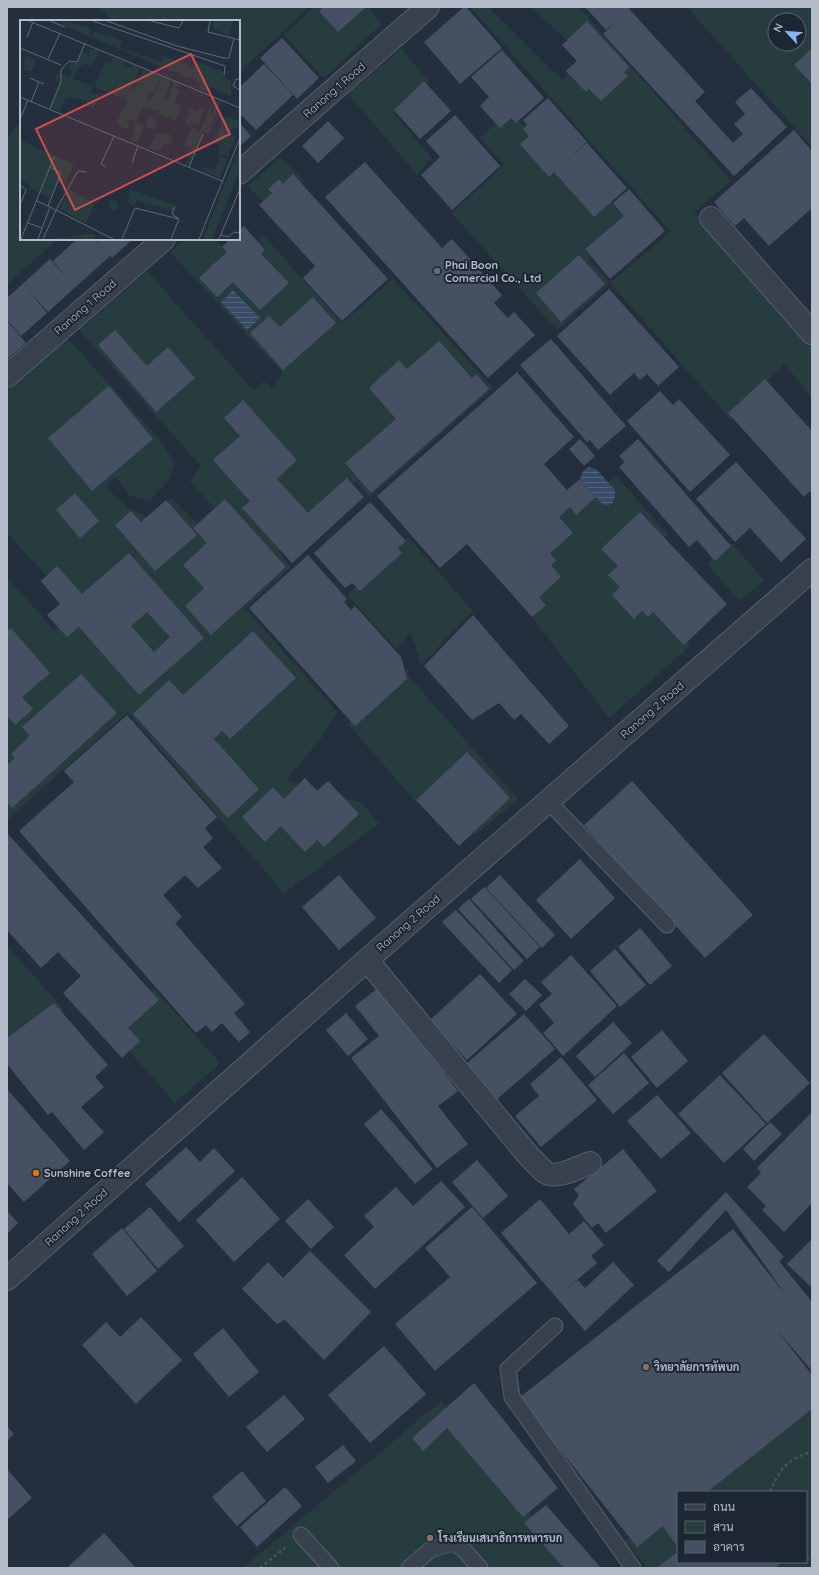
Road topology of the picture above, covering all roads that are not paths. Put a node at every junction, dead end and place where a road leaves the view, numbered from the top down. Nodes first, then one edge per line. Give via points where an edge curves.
1 (428, 7) edge
2 (240, 172) edge
3 (711, 218) dead end
4 (163, 240) edge
5 (812, 333) edge
6 (7, 376) edge
7 (812, 570) edge
8 (548, 802) junction
9 (667, 925) dead end
10 (367, 960) junction
11 (590, 1163) dead end
12 (7, 1279) edge
13 (555, 1326) dead end
14 (301, 1535) road end
15 (331, 1568) edge
16 (409, 1568) edge
17 (480, 1568) edge
18 (633, 1568) edge

1 - 2 street, Ranong 1 Road
3 - 5 street
4 - 6 street, Ranong 1 Road
7 - 8 street, Ranong 2 Road
8 - 9 lane
8 - 10 street, Ranong 2 Road
10 - 11 street via 527,1154 546,1173 554,1175 568,1172
10 - 12 street, Ranong 2 Road
13 - 18 lane via 508,1369 512,1397
14 - 15 lane
16 - 17 lane via 430,1550 452,1543 462,1548

